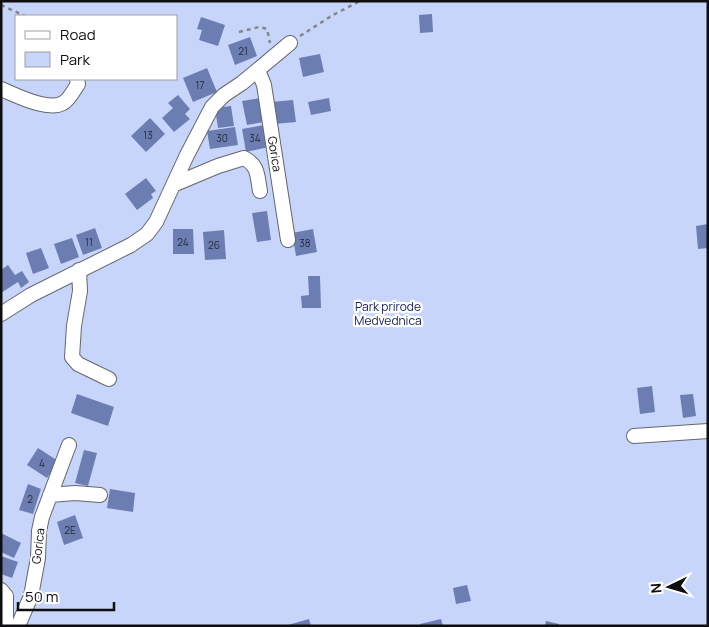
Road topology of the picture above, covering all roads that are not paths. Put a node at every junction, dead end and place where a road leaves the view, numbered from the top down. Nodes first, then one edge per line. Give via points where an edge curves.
1 (290, 43) road end
2 (258, 70) junction
3 (76, 80) edge
4 (1, 90) edge
5 (175, 184) junction
6 (260, 191) dead end
7 (288, 240) dead end
8 (79, 270) junction
9 (1, 314) edge
10 (109, 380) dead end
11 (708, 431) edge
12 (634, 436) dead end
13 (69, 445) dead end
14 (50, 495) junction
15 (100, 495) dead end
16 (1, 590) edge
17 (6, 626) edge
18 (18, 626) edge

1 - 2 street
2 - 5 street via 224,94 212,107
2 - 7 street, Gorica via 264,85
3 - 4 street via 78,84 64,103 51,106
5 - 6 street, Gorica via 244,158 256,169
5 - 8 street via 147,234
8 - 9 street
8 - 10 street via 80,291 72,357 78,364
11 - 12 street
13 - 14 street, Gorica
14 - 15 street via 75,492
14 - 18 street, Gorica via 41,524 31,596
16 - 17 street via 6,596

